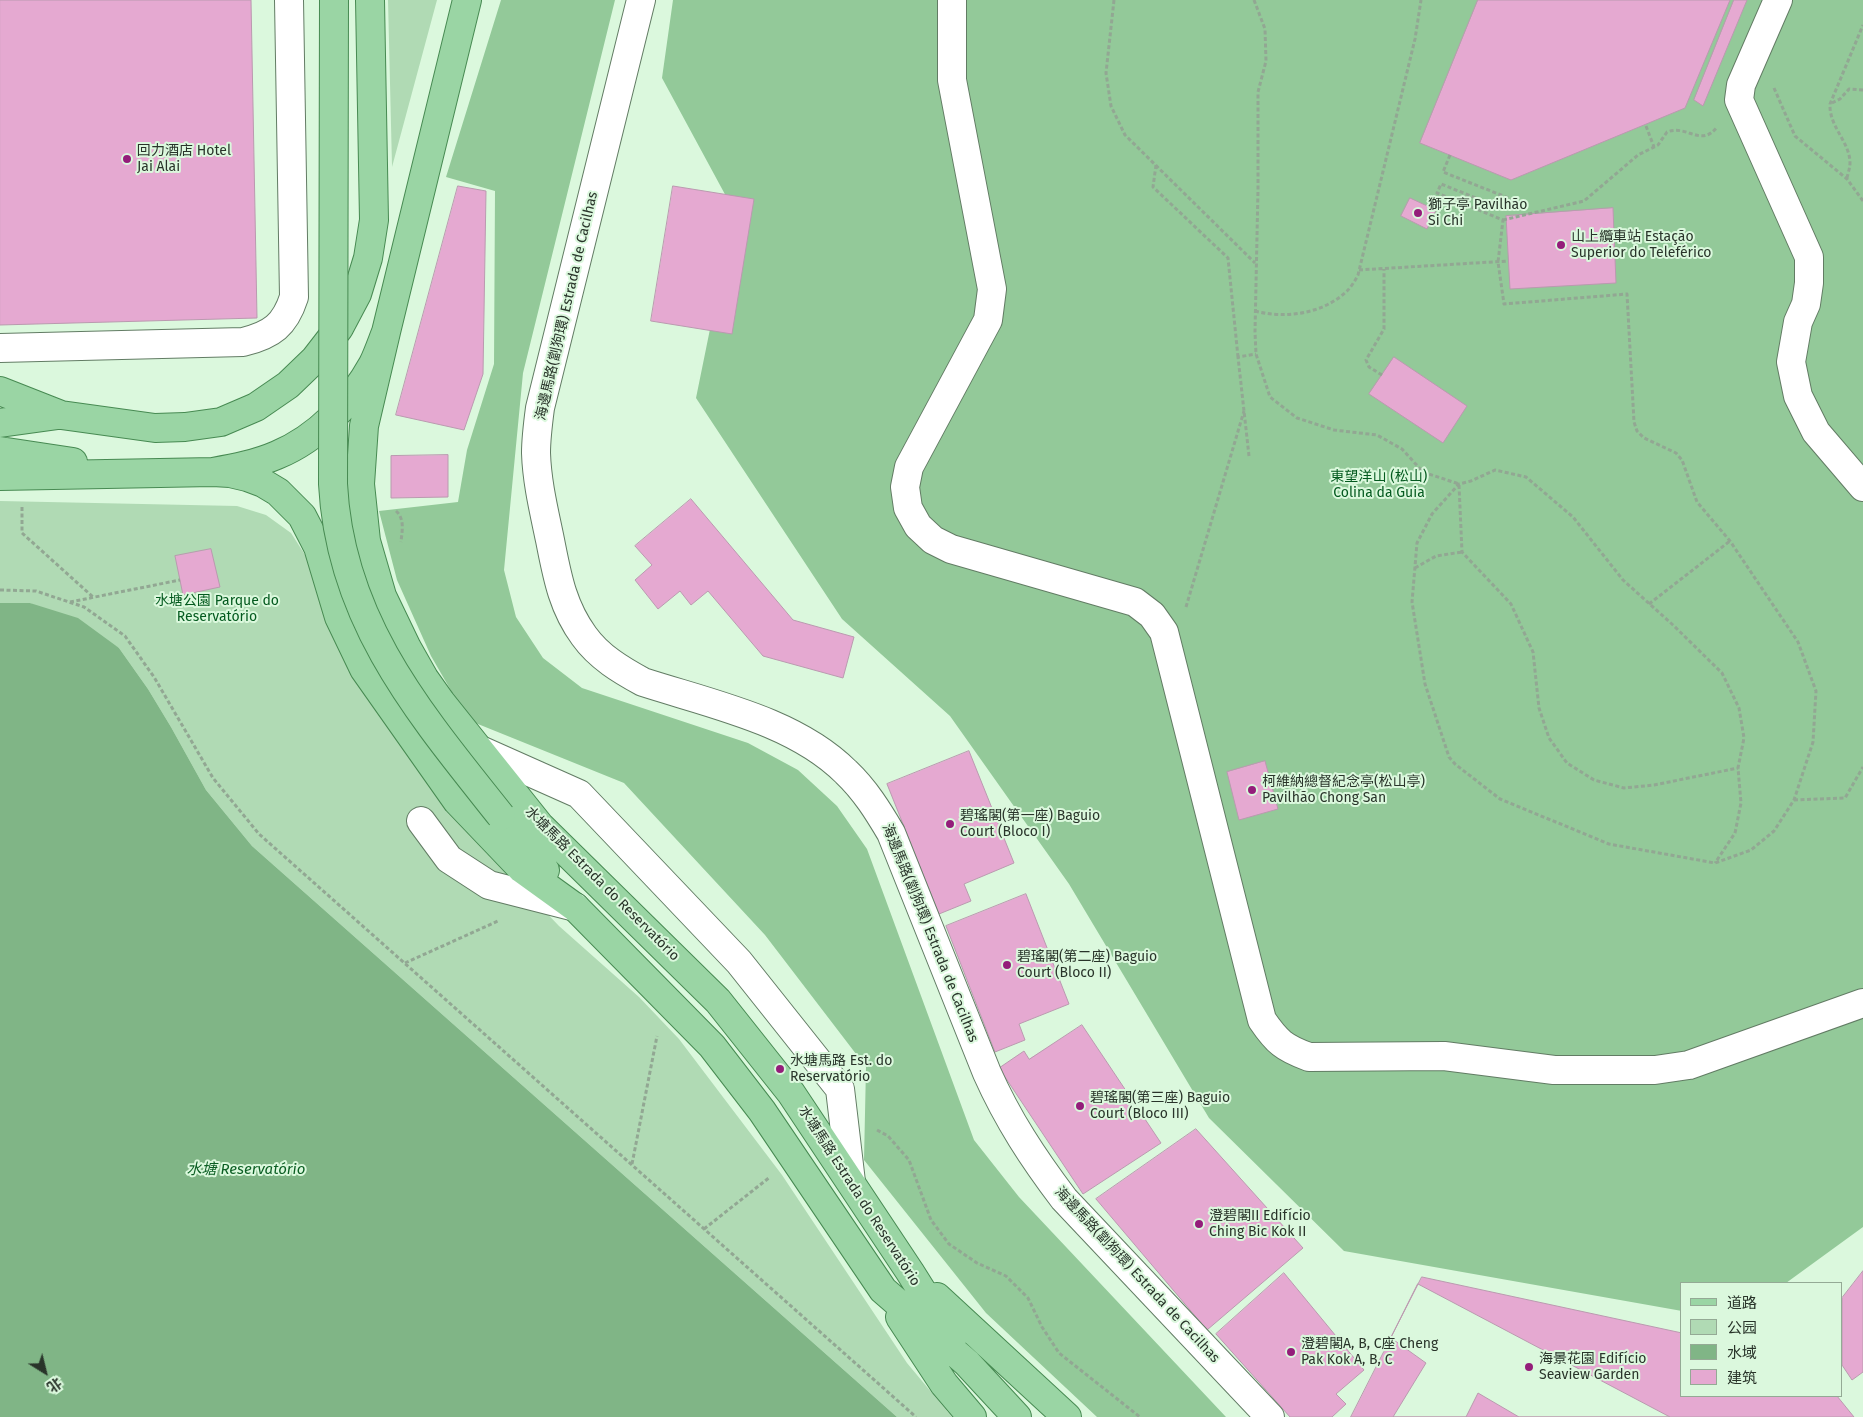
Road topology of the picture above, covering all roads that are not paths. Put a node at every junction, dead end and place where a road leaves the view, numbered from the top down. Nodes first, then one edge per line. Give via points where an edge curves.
1 (289, 0) edge
2 (334, 0) edge
3 (370, 0) edge
4 (466, 0) edge
5 (641, 0) edge
6 (952, 0) edge
7 (1778, 0) edge
8 (386, 332) junction
9 (0, 348) edge
10 (0, 391) edge
11 (62, 414) junction
12 (0, 423) edge
13 (0, 451) edge
14 (213, 472) junction
15 (154, 474) junction
16 (0, 476) edge
17 (1863, 487) edge
18 (478, 749) junction
19 (421, 821) dead end
20 (576, 908) junction
21 (1863, 1003) edge
22 (851, 1182) junction
23 (910, 1272) junction
24 (882, 1290) junction
25 (967, 1364) junction
26 (972, 1417) edge
27 (1017, 1417) edge
28 (1067, 1417) edge
29 (1270, 1417) edge

1 - 9 street via 294,297 288,314 261,338 243,342
2 - 20 main road, bridge via 333,484 339,538 348,574 374,638 422,715
3 - 11 main road via 374,220 360,285 339,328 288,385 256,407 221,422 155,428
4 - 8 main road
5 - 29 street, 海邊馬路(劏狗環) Estrada de Cacilhas via 540,408 536,452 540,497 568,610 585,638 622,670 643,682 784,728 846,772 871,801 891,833 987,1073 1003,1108 1036,1162 1064,1199
6 - 21 street via 952,80 992,289 988,320 908,467 905,487 908,508 918,526 933,540 1135,602 1160,626 1169,650 1262,1020 1273,1037 1290,1050 1309,1057 1444,1056 1554,1070 1656,1070 1689,1065
7 - 17 street via 1741,85 1739,100 1809,257 1806,304 1798,322 1791,362 1798,396 1816,432
8 - 14 main road via 356,392 334,417 278,455 246,466
8 - 18 main road, 水塘馬路 Estrada do Reservatório via 364,426 360,484 366,541 382,596 407,648 424,678
10 - 11 main road
11 - 12 main road
13 - 15 main road
14 - 15 main road
14 - 20 main road, 水塘馬路 Estrada do Reservatório via 230,473 263,483 291,503 302,516 318,546 339,617 364,669 462,807 522,869
15 - 16 main road
18 - 22 main road, 水塘馬路 Estrada do Reservatório via 540,826 718,1001 791,1092
18 - 22 street via 579,794 739,962 840,1089
19 - 20 street via 449,859 489,885
20 - 24 main road, 水塘馬路 Estrada do Reservatório via 712,1046 762,1111
22 - 23 main road, 水塘馬路 Estrada do Reservatório
23 - 25 main road, 水塘馬路 Estrada do Reservatório
23 - 28 main road
24 - 25 main road, 水塘馬路 Estrada do Reservatório
24 - 26 main road via 944,1384
25 - 27 main road, 水塘馬路 Estrada do Reservatório

